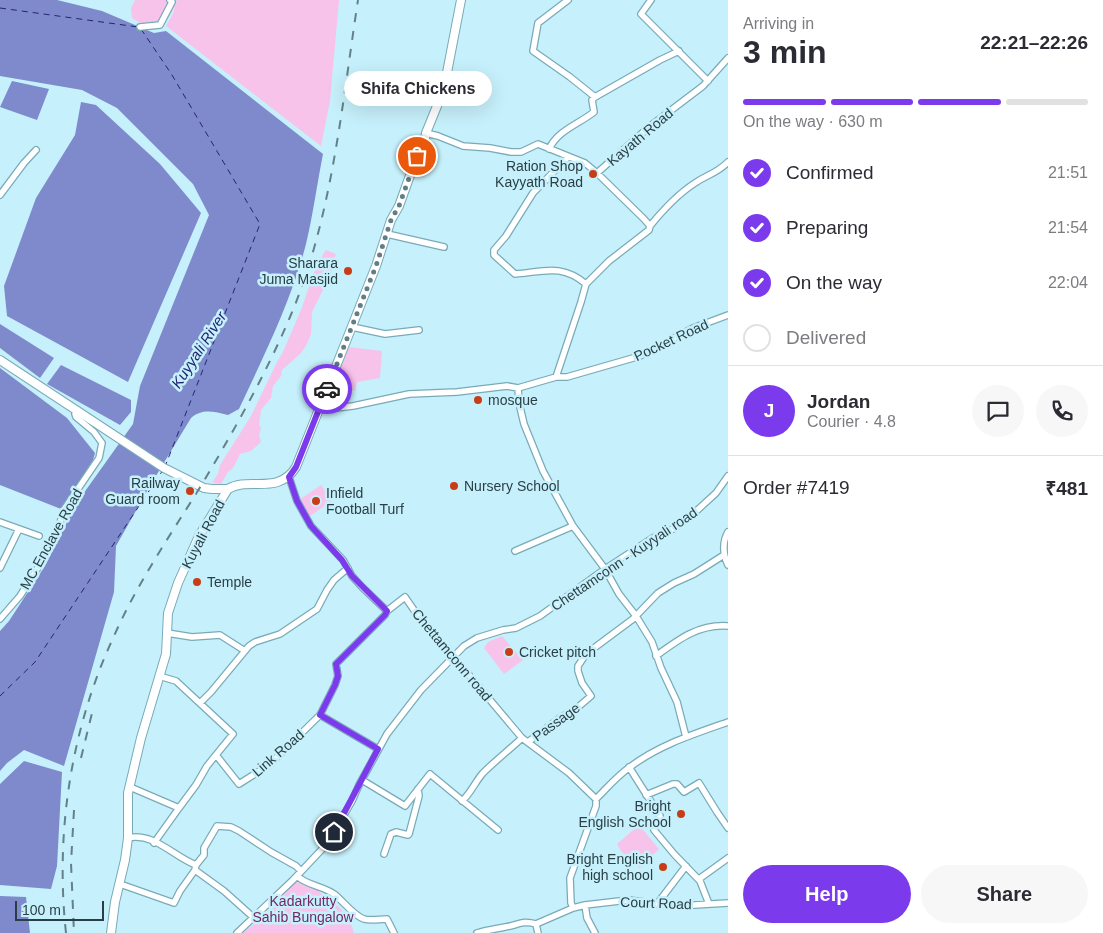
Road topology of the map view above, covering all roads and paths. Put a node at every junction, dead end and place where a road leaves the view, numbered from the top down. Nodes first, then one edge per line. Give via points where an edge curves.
1 (170, 0) edge
2 (461, 0) edge
3 (568, 0) edge
4 (651, 0) edge
5 (140, 27) dead end
6 (679, 51) junction
7 (728, 58) edge
8 (708, 81) junction
9 (596, 97) junction
10 (426, 133) junction
11 (549, 149) junction
12 (36, 150) dead end
13 (568, 157) junction
14 (728, 162) edge
15 (597, 173) junction
16 (0, 195) edge
17 (650, 226) junction
18 (387, 234) junction
19 (444, 247) dead end
20 (586, 284) junction
21 (728, 315) edge
22 (352, 327) junction
23 (419, 330) dead end
24 (0, 360) edge
25 (556, 377) junction
26 (518, 388) junction
27 (320, 410) junction
28 (78, 411) junction
29 (728, 476) edge
30 (289, 477) junction
31 (228, 489) junction
32 (0, 522) edge
33 (573, 526) junction
34 (19, 529) junction
35 (728, 532) edge
36 (40, 536) dead end
37 (515, 551) dead end
38 (724, 555) junction
39 (728, 565) edge
40 (0, 568) edge
41 (605, 568) junction
42 (346, 570) junction
43 (387, 611) junction
44 (636, 616) junction
45 (0, 619) edge
46 (728, 626) edge
47 (167, 633) junction
48 (245, 651) junction
49 (454, 656) junction
50 (656, 656) junction
51 (159, 676) junction
52 (200, 702) junction
53 (320, 715) junction
54 (728, 722) edge
55 (686, 737) junction
56 (522, 738) junction
57 (528, 742) junction
58 (378, 749) junction
59 (216, 755) junction
60 (629, 767) junction
61 (362, 780) junction
62 (130, 787) junction
63 (418, 789) junction
64 (646, 795) junction
65 (596, 799) junction
66 (462, 801) junction
67 (178, 808) junction
68 (728, 828) edge
69 (498, 830) dead end
70 (128, 838) junction
71 (154, 843) junction
72 (384, 854) dead end
73 (728, 858) edge
74 (686, 866) junction
75 (195, 867) junction
76 (299, 874) junction
77 (699, 879) junction
78 (120, 884) junction
79 (728, 903) edge
80 (657, 904) junction
81 (709, 904) junction
82 (585, 905) junction
83 (573, 908) junction
84 (253, 918) junction
85 (536, 924) junction
86 (111, 933) edge
87 (237, 933) edge
88 (394, 933) edge
89 (477, 933) edge
90 (538, 933) edge
91 (596, 933) edge

1 - 5 street via 172,2 160,25
2 - 10 main road via 445,83
3 - 9 street via 538,23 533,51
4 - 6 street via 641,14
6 - 8 street
6 - 9 street
7 - 8 street, Kayath Road
8 - 15 street, Kayath Road via 648,127
9 - 11 street via 592,100 594,112 559,135
10 - 11 street, Kayath Road via 463,146 521,152 538,144
10 - 18 main road
11 - 13 street, Kayath Road
12 - 16 street
13 - 15 street, Kayath Road via 585,163
13 - 20 street via 533,193 494,250 494,255 514,274 563,271
14 - 17 street via 668,205
15 - 17 street
17 - 20 street
18 - 19 street
18 - 22 main road
20 - 25 street
21 - 25 street, Pocket Road via 693,328 640,356 567,377
22 - 23 street via 385,334
22 - 27 main road
24 - 28 main road
25 - 26 street, Pocket Road
26 - 27 street, Pocket Road via 507,386 410,394
26 - 33 street via 522,414 535,452
27 - 30 main road
28 - 31 main road via 164,468 204,488
28 - 45 street, MC Enclave Road via 76,417 102,443 99,458 66,508 56,534 32,577
29 - 41 street, Chettamconn - Kuyyali road via 716,493 675,528
30 - 31 main road, Kuyali Road via 268,484
30 - 42 street via 297,501 311,526
31 - 47 main road, Kuyali Road via 187,562 168,613
32 - 34 street
33 - 37 street
33 - 41 street
34 - 36 street
34 - 40 street
35 - 38 street
38 - 39 street
38 - 44 street via 658,593
41 - 44 street
41 - 49 street, Chettamconn - Kuyyali road via 540,616 516,628 470,641
42 - 43 street
42 - 48 street via 327,590 317,609 280,634 255,642
43 - 49 street, Chettamconn road via 404,597 425,626
43 - 53 street, Link Road via 336,664 338,676
44 - 50 street via 652,642
44 - 57 street, Passage via 581,661 578,671 591,696
46 - 50 street via 694,631
47 - 48 street via 192,637 220,635
47 - 51 main road, Kuyali Road via 166,654
48 - 52 street
49 - 56 street, Chettamconn road
49 - 58 street, Chettamconn - Kuyyali road via 408,706
50 - 55 street via 677,702
51 - 52 street via 176,681
51 - 62 main road, Kuyali Road
52 - 59 street via 233,734
53 - 58 street
53 - 59 street, Link Road via 268,765 239,784
54 - 55 street
55 - 60 street
56 - 57 street, Chettamconn road
56 - 66 street via 485,772
57 - 65 street, Chettamconn road
58 - 61 street, Chettamconn - Kuyyali road
59 - 67 street
60 - 64 street
60 - 65 street
61 - 63 street via 405,806
61 - 76 street, Chettamconn - Kuyyali road via 329,840
62 - 67 street
62 - 70 main road, Kuyali Road
63 - 66 street via 430,774
63 - 72 street via 409,834 391,834
64 - 68 street via 673,784 684,792 699,783
64 - 74 street via 660,816 654,830
65 - 83 street via 570,878
66 - 69 street
67 - 71 street
70 - 71 street via 142,838
70 - 78 main road, Kuyali Road
71 - 75 street via 166,847
73 - 77 street
74 - 77 street
74 - 80 street
75 - 76 street via 217,826 232,827 296,866
75 - 78 street via 174,903
75 - 84 street
76 - 84 street, Chettamconn - Kuyyali road
76 - 88 street via 305,882 335,895 362,919 387,919
77 - 81 street
78 - 86 main road, Kuyali Road
79 - 81 street, Court Road
80 - 81 street, Court Road
80 - 82 street, Court Road via 628,900
82 - 83 street, Court Road
82 - 91 street
83 - 85 street, Court Road
84 - 87 street, Chettamconn - Kuyyali road
85 - 89 street via 527,921
85 - 90 street

